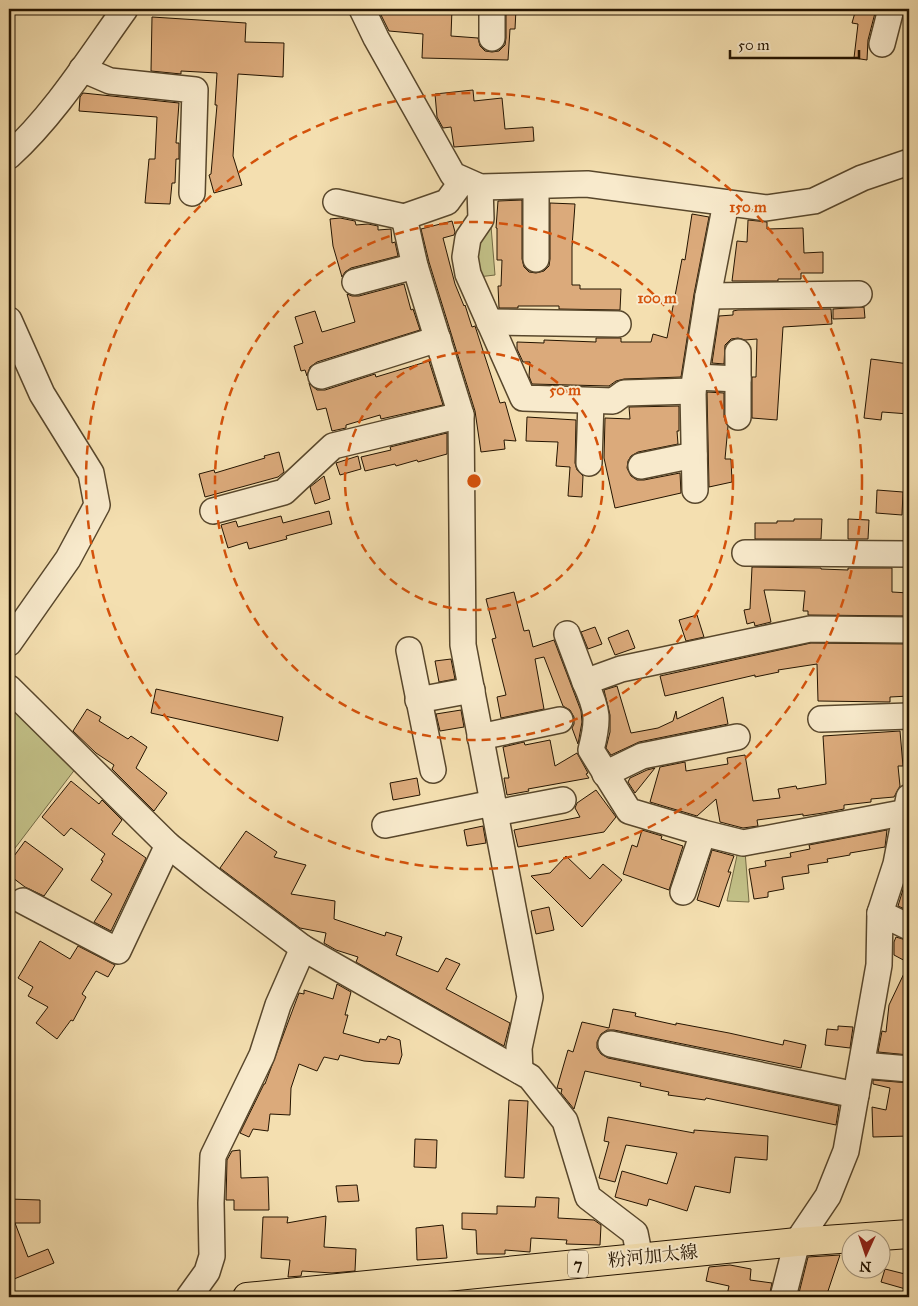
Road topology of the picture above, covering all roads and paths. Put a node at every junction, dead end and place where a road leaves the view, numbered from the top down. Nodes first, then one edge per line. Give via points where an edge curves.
1 (125, 9) edge
2 (362, 9) edge
3 (492, 9) edge
4 (891, 9) edge
5 (492, 38) dead end
6 (882, 44) dead end
7 (82, 69) junction
8 (9, 156) edge
9 (909, 162) edge
10 (472, 183) junction
11 (536, 186) junction
12 (192, 193) dead end
13 (336, 202) dead end
14 (726, 202) junction
15 (404, 217) junction
16 (536, 259) dead end
17 (415, 266) junction
18 (355, 282) dead end
19 (859, 294) dead end
20 (708, 296) junction
21 (9, 320) edge
22 (489, 322) junction
23 (618, 324) dead end
24 (438, 338) junction
25 (738, 352) dead end
26 (321, 376) dead end
27 (738, 379) junction
28 (694, 384) junction
29 (591, 401) junction
30 (461, 415) junction
31 (738, 417) dead end
32 (694, 455) junction
33 (589, 463) dead end
34 (641, 466) dead end
35 (695, 490) dead end
36 (213, 511) dead end
37 (745, 553) dead end
38 (909, 554) edge
39 (909, 630) edge
40 (567, 634) dead end
41 (9, 643) edge
42 (409, 650) dead end
43 (585, 682) junction
44 (9, 688) edge
45 (472, 690) junction
46 (418, 700) junction
47 (909, 716) edge
48 (821, 719) dead end
49 (560, 720) dead end
50 (480, 736) junction
51 (737, 737) dead end
52 (432, 770) dead end
53 (605, 774) junction
54 (563, 800) dead end
55 (908, 803) edge
56 (494, 808) junction
57 (385, 824) dead end
58 (703, 834) junction
59 (168, 845) junction
60 (683, 892) dead end
61 (23, 901) dead end
62 (880, 913) junction
63 (909, 926) edge
64 (303, 948) junction
65 (611, 1044) dead end
66 (862, 1065) junction
67 (909, 1070) edge
68 (520, 1071) junction
69 (856, 1095) junction
70 (909, 1234) edge
71 (797, 1242) junction
72 (640, 1258) junction
73 (189, 1297) edge
74 (247, 1297) edge
75 (783, 1297) edge

1 - 7 street
2 - 10 street via 453,175
3 - 5 street
4 - 6 street
7 - 8 street via 30,137
7 - 12 street via 110,81 195,90
9 - 14 street via 862,178 814,201 766,208
10 - 11 street
10 - 15 street via 446,202
10 - 22 street via 481,219 468,238 465,257 468,274
11 - 14 street via 587,184
11 - 16 street
13 - 15 street
14 - 20 street
15 - 17 street
17 - 18 street
17 - 24 street
19 - 20 street
20 - 28 street
21 - 41 street via 42,394 91,472 97,505 68,559
22 - 23 street
22 - 29 street via 523,398
24 - 26 street
24 - 30 street
25 - 27 street
27 - 28 street
27 - 31 street
28 - 29 street via 624,392 614,402
28 - 32 street
29 - 33 street
30 - 36 street via 333,446 284,492
30 - 45 street via 463,645
32 - 34 street
32 - 35 street
37 - 38 street
39 - 43 street via 810,628 621,669
40 - 43 street
42 - 46 street
43 - 53 street via 595,704 596,728 591,750
44 - 59 street
45 - 46 street
45 - 50 street
46 - 52 street
47 - 48 street
49 - 50 street
50 - 56 street
51 - 53 street via 642,756
53 - 58 street via 629,811
54 - 56 street
55 - 58 street via 743,843
55 - 62 street via 896,864
56 - 57 street
56 - 68 street via 530,997 518,1048
58 - 60 street
59 - 61 street via 118,951
59 - 64 street
62 - 63 street
62 - 66 street via 879,965
64 - 68 street
64 - 73 street via 278,1005 262,1055 213,1156 210,1203 212,1256 207,1272
65 - 69 street
66 - 67 street
66 - 69 street
68 - 72 street via 530,1077 564,1121 588,1197 634,1233
69 - 71 street via 843,1160 828,1196
70 - 71 main road, 粉河加太線 / 7
71 - 72 main road, 粉河加太線 / 7
71 - 75 street
72 - 74 main road, 粉河加太線 / 7

